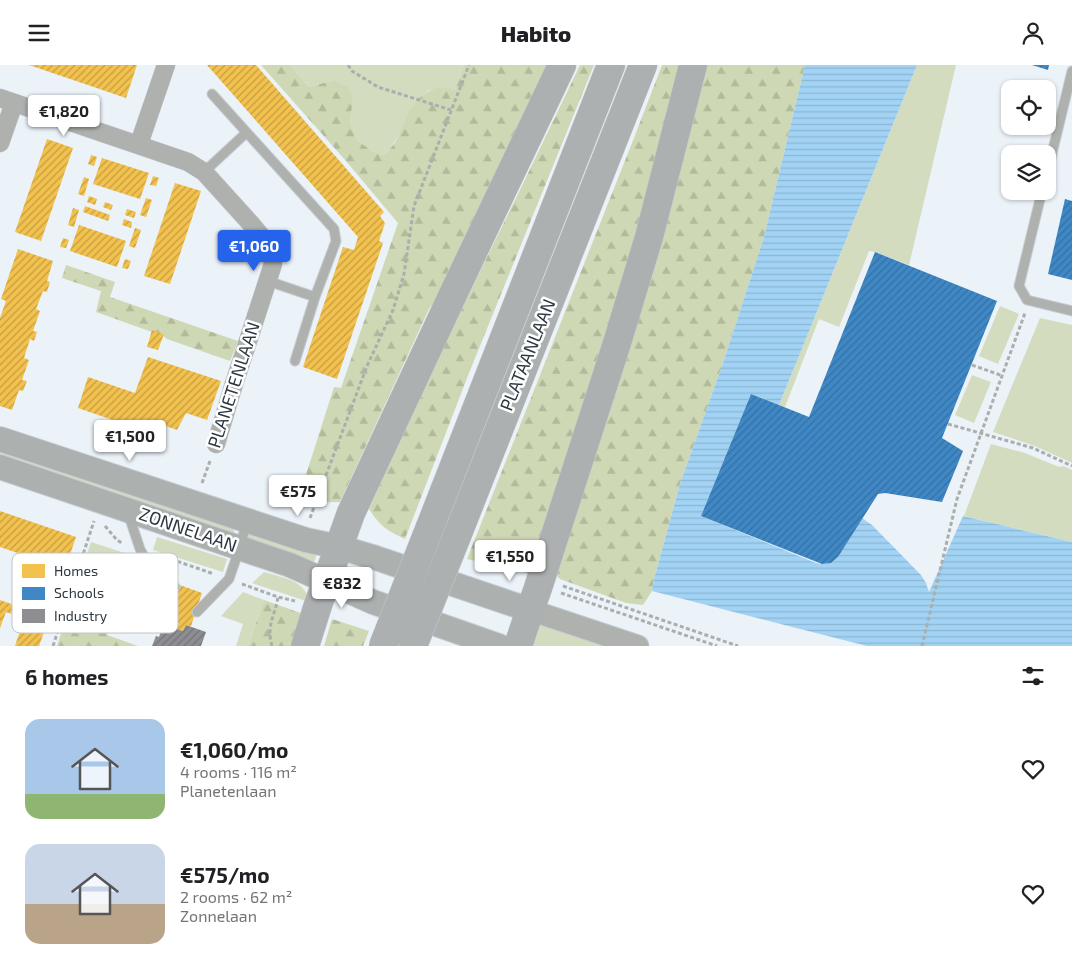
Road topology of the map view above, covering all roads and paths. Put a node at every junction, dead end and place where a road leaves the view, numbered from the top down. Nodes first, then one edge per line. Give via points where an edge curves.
1 (166, 65) edge
2 (348, 65) edge
3 (469, 65) edge
4 (562, 65) edge
5 (611, 65) edge
6 (643, 65) edge
7 (693, 65) edge
8 (1072, 71) edge
9 (212, 95) dead end
10 (7, 100) edge
11 (451, 109) junction
12 (246, 133) junction
13 (0, 143) edge
14 (139, 144) junction
15 (1054, 145) edge
16 (204, 172) junction
17 (1040, 200) edge
18 (268, 281) junction
19 (315, 297) junction
20 (1027, 300) junction
21 (1072, 311) edge
22 (295, 361) dead end
23 (972, 365) dead end
24 (1003, 376) junction
25 (948, 424) dead end
26 (981, 434) junction
27 (0, 439) edge
28 (216, 444) joint
29 (1072, 466) edge
30 (0, 467) edge
31 (200, 488) dead end
32 (127, 509) junction
33 (94, 519) dead end
34 (247, 521) junction
35 (309, 521) dead end
36 (240, 547) junction
37 (339, 547) junction
38 (83, 553) edge
39 (142, 553) edge
40 (327, 581) junction
41 (563, 586) dead end
42 (559, 592) dead end
43 (278, 597) dead end
44 (530, 610) junction
45 (197, 612) dead end
46 (56, 633) edge
47 (52, 646) edge
48 (272, 646) edge
49 (305, 646) edge
50 (383, 646) edge
51 (413, 646) edge
52 (499, 646) edge
53 (518, 646) edge
54 (638, 646) edge
55 (716, 646) edge
56 (738, 646) edge
57 (922, 646) edge

1 - 14 street
2 - 11 path via 378,87
3 - 11 path
4 - 37 highway via 360,495
5 - 50 highway, PLATAANLAAN, bridge
6 - 51 highway, PLATAANLAAN, bridge
7 - 44 highway via 647,245
8 - 15 lane
9 - 12 lane
10 - 13 street
10 - 14 street, PLANETENLAAN
11 - 35 path via 414,206 400,290 367,366
12 - 16 lane
12 - 19 lane via 334,229 336,241
14 - 16 street, PLANETENLAAN via 188,161
16 - 18 street, PLANETENLAAN via 271,248 273,264
17 - 20 lane via 1019,286
18 - 19 lane
18 - 28 street, PLANETENLAAN
19 - 22 lane
20 - 21 lane
20 - 24 path via 1025,316
23 - 24 path
24 - 26 path
25 - 26 path
26 - 29 path via 1033,449
26 - 57 path via 957,499
27 - 34 main road, ZONNELAAN
28 - 31 path, PLANETENLAAN
30 - 32 main road, ZONNELAAN
32 - 36 main road, ZONNELAAN
32 - 39 lane
33 - 38 path
34 - 36 lane
34 - 37 main road, ZONNELAAN
36 - 40 main road, ZONNELAAN
36 - 45 lane via 229,579 206,597
37 - 40 highway
37 - 44 main road, ZONNELAAN
40 - 49 highway
40 - 52 main road, ZONNELAAN
41 - 56 path
42 - 55 path
43 - 48 path via 270,625
44 - 53 highway
44 - 54 street
46 - 47 path

